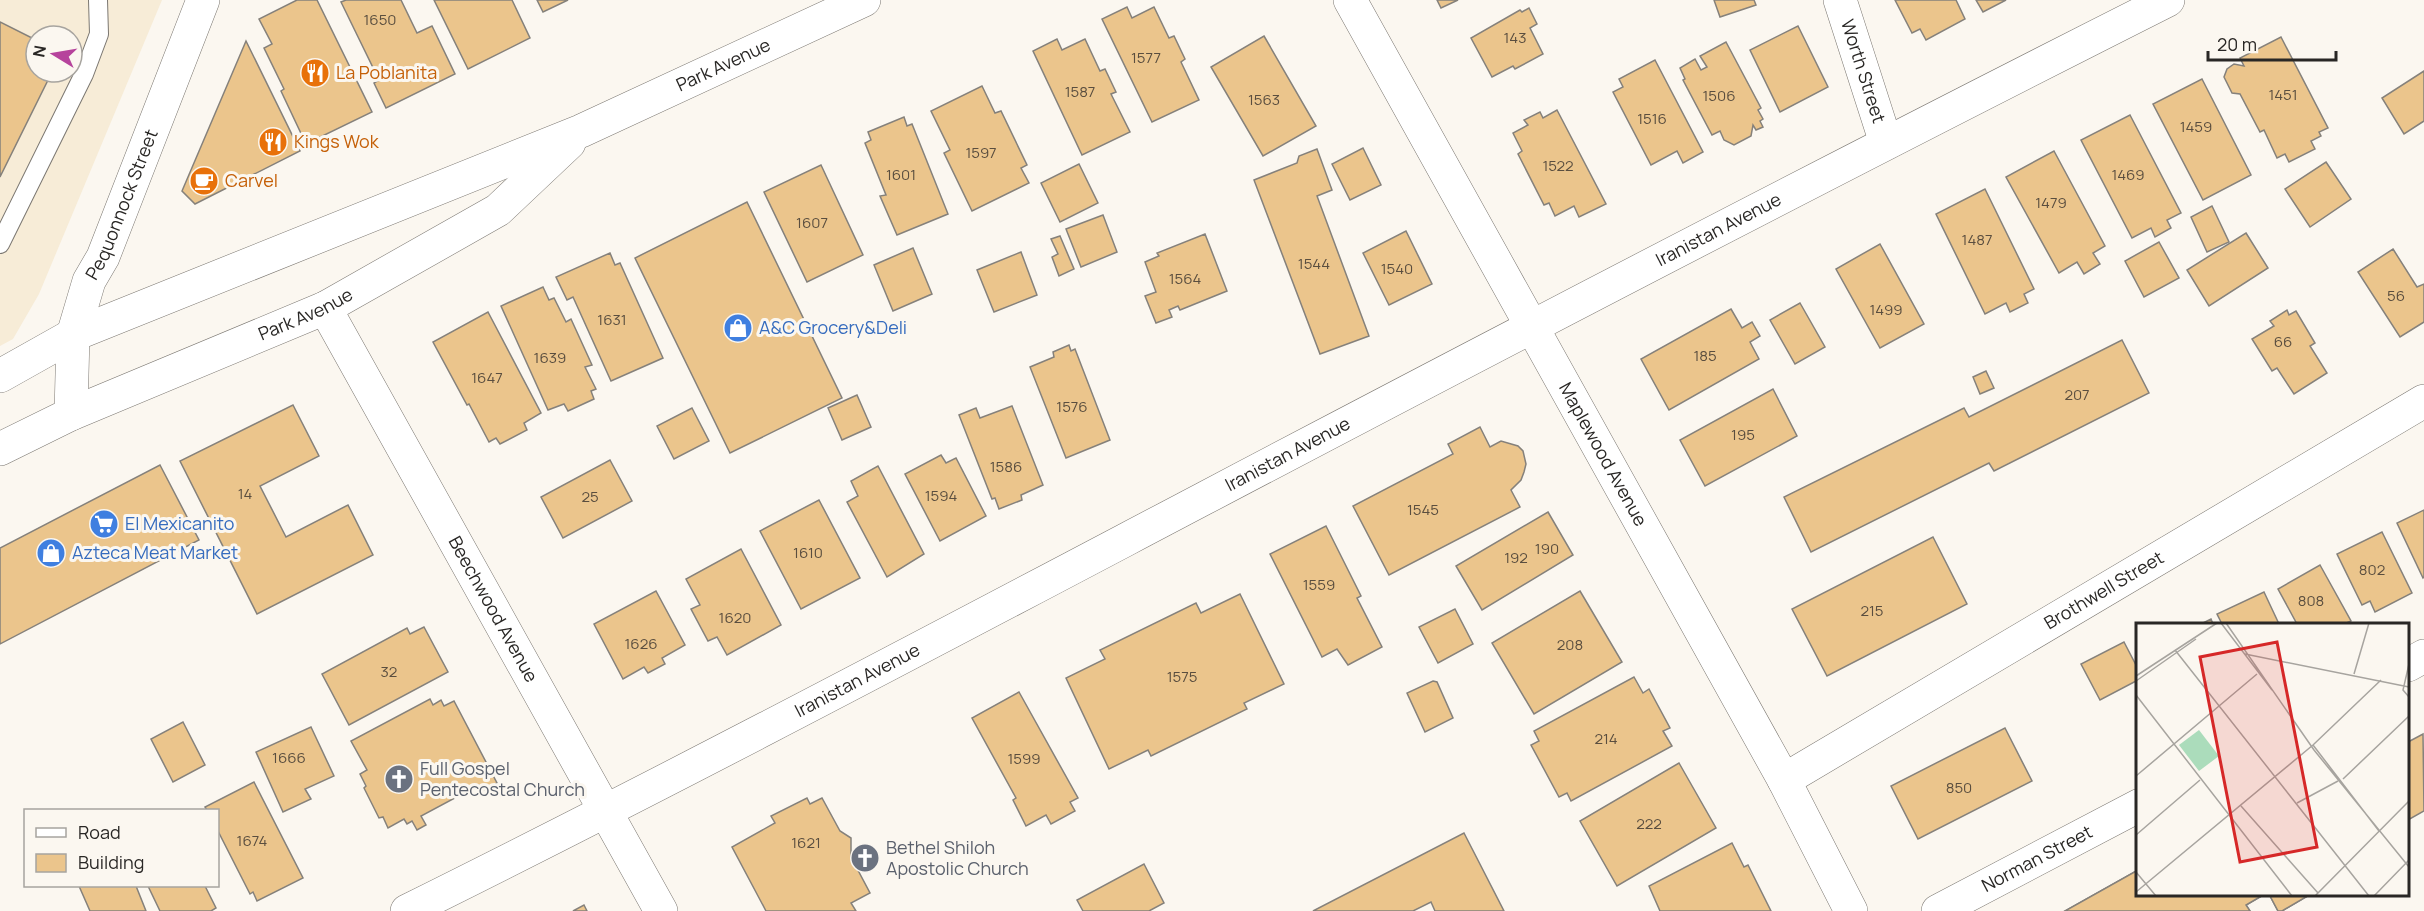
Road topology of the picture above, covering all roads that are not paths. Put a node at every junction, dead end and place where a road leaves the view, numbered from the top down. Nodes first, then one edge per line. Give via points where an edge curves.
1 (98, 0) edge
2 (203, 0) edge
3 (864, 0) edge
4 (1350, 0) edge
5 (1840, 0) edge
6 (2168, 0) edge
7 (581, 131) junction
8 (1886, 142) junction
9 (0, 244) edge
10 (325, 308) junction
11 (1531, 327) junction
12 (73, 335) junction
13 (0, 376) edge
14 (2424, 401) edge
15 (71, 414) junction
16 (0, 449) edge
17 (2424, 656) edge
18 (2409, 664) edge
19 (1784, 780) junction
20 (2136, 807) edge
21 (606, 812) junction
22 (407, 911) edge
23 (661, 911) edge
24 (1851, 911) edge
25 (1938, 911) edge

1 - 9 lane via 99,34 84,74
2 - 12 street, Pequonnock Street via 103,257 89,281
3 - 7 street, Park Avenue
4 - 11 street, Maplewood Avenue
5 - 8 street, Worth Street
6 - 8 street, Iranistan Avenue
7 - 10 street, Park Avenue via 498,210
7 - 12 street, Park Avenue
8 - 11 street, Iranistan Avenue
10 - 15 street, Park Avenue
10 - 21 street, Beechwood Avenue
11 - 19 street, Maplewood Avenue
11 - 21 street, Iranistan Avenue
12 - 13 street, Park Avenue
12 - 15 street, Pequonnock Street
14 - 19 street, Brothwell Street
15 - 16 street, Park Avenue
17 - 18 street
19 - 24 street, Maplewood Avenue
20 - 25 street, Norman Street
21 - 22 street, Iranistan Avenue
21 - 23 street, Beechwood Avenue

